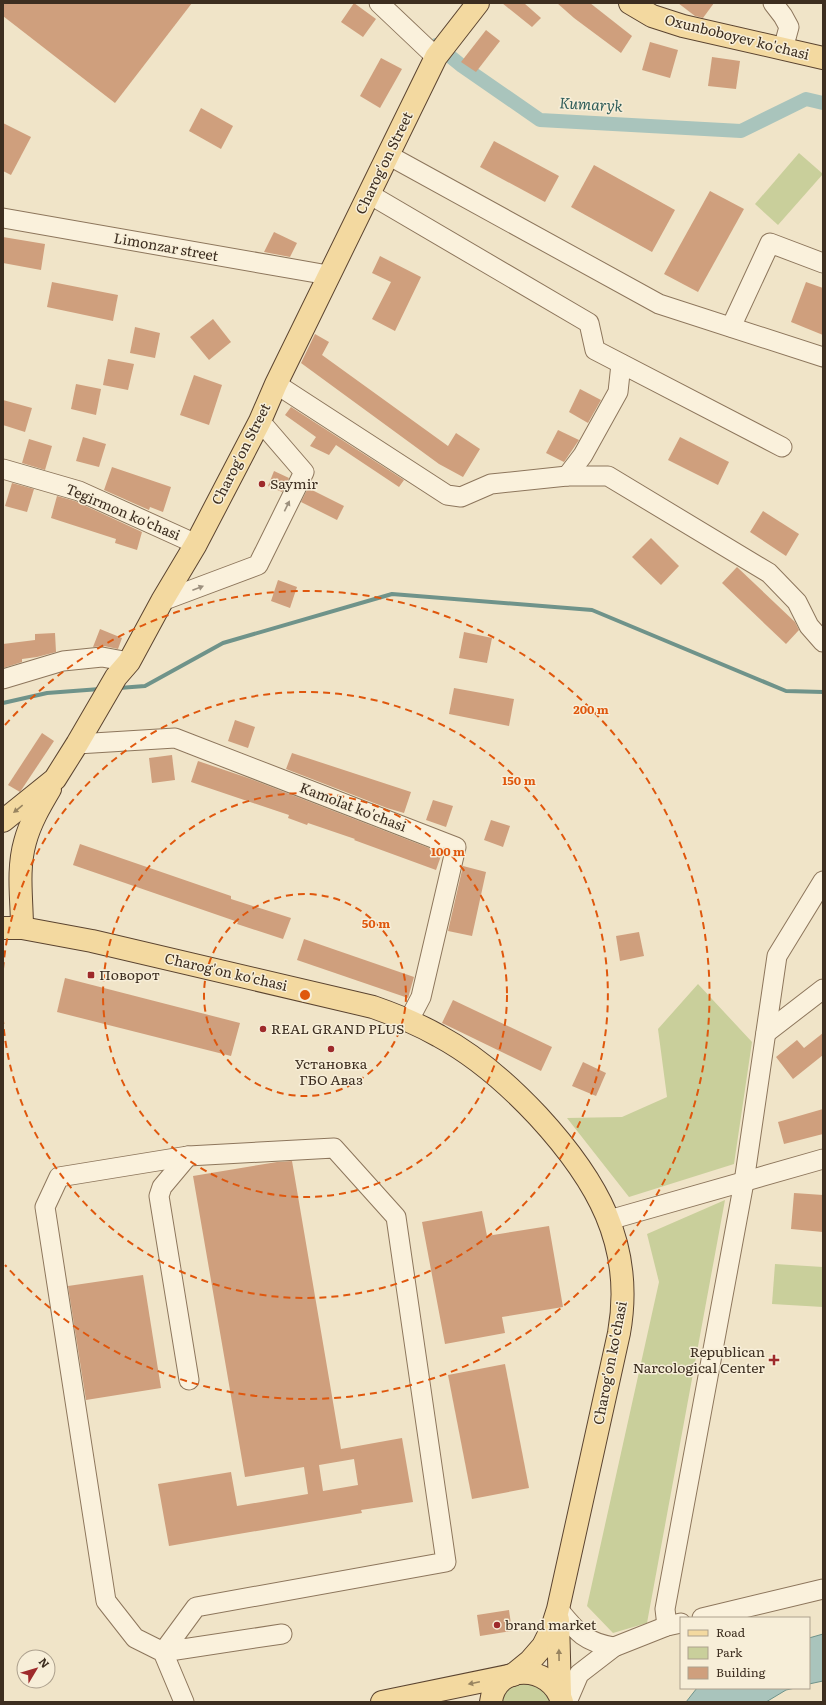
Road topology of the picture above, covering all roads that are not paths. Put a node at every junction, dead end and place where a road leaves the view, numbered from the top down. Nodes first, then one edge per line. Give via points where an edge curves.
1 (380, 3) edge
2 (478, 3) edge
3 (630, 3) edge
4 (773, 3) edge
5 (783, 49) junction
6 (436, 57) junction
7 (823, 58) edge
8 (388, 155) junction
9 (369, 194) junction
10 (3, 218) edge
11 (823, 263) edge
12 (328, 275) junction
13 (731, 327) junction
14 (823, 357) edge
15 (621, 364) junction
16 (276, 384) junction
17 (260, 421) junction
18 (782, 447) dead end
19 (3, 468) edge
20 (567, 476) junction
21 (196, 544) junction
22 (162, 601) junction
23 (823, 642) edge
24 (122, 670) junction
25 (3, 679) edge
26 (77, 744) junction
27 (55, 779) junction
28 (3, 821) edge
29 (823, 881) edge
30 (13, 928) edge
31 (823, 989) edge
32 (409, 1020) junction
33 (766, 1033) junction
34 (188, 1156) junction
35 (823, 1159) edge
36 (744, 1182) junction
37 (609, 1220) junction
38 (189, 1380) dead end
39 (823, 1589) edge
40 (558, 1609) junction
41 (706, 1617) edge
42 (674, 1625) edge
43 (282, 1634) dead end
44 (614, 1647) junction
45 (163, 1652) junction
46 (513, 1675) junction
47 (563, 1699) edge
48 (184, 1702) edge
49 (382, 1702) edge
50 (491, 1702) edge

1 - 6 street
2 - 6 main road, Charog'on Street
3 - 5 main road, Oxunboboyev ko'chasi via 652,16 683,26
4 - 5 street via 789,27
5 - 7 main road, Oxunboboyev ko'chasi
6 - 8 main road, Charog'on Street
8 - 9 main road, Charog'on Street
8 - 13 street via 659,304
9 - 12 main road, Charog'on Street
9 - 15 street via 589,323 594,350
10 - 12 street, Limonzar street
11 - 13 street via 770,243
12 - 16 main road, Charog'on Street
13 - 14 street
15 - 18 street
15 - 20 street via 618,392 583,455
16 - 17 main road, Charog'on Street
16 - 20 street via 447,495 461,497 491,484
17 - 21 main road, Charog'on Street
22 -> 17 street via 258,565 304,472
19 - 21 street, Tegirmon ko'chasi via 79,491
20 - 23 street via 608,476 769,573 797,602 809,626
21 - 22 main road, Charog'on Street
22 - 24 main road, Charog'on Street
24 - 25 street via 102,657 62,661
24 - 26 main road, Charog'on Street
26 - 27 main road, Charog'on Street
26 - 32 street, Kamolat ko'chasi via 175,738 456,847 421,997
27 -> 28 main road, Charog'on Street
27 - 30 main road via 32,822 25,843
29 - 33 street via 777,956
30 - 32 main road, Charog'on ko'chasi via 92,941 358,1003
31 - 33 street
32 - 37 main road, Charog'on ko'chasi via 470,1055 523,1100 573,1156
33 - 36 street
34 - 38 street via 162,1188 159,1196
34 - 45 street via 59,1177 45,1207 106,1601 135,1638
34 - 45 street via 334,1148 396,1217 446,1562 196,1607
35 - 36 street
36 - 37 street
36 - 42 street via 665,1609
37 - 40 main road, Charog'on ko'chasi via 617,1246 624,1303
39 - 41 street
40 - 44 street via 571,1626 584,1637 598,1644
40 - 46 main road via 543,1646
47 -> 40 main road
42 - 44 street
43 - 45 street
44 - 47 street via 579,1674
45 - 48 street
46 - 47 main road via 524,1672 536,1673 555,1686
46 -> 49 main road
46 - 50 main road via 503,1680

